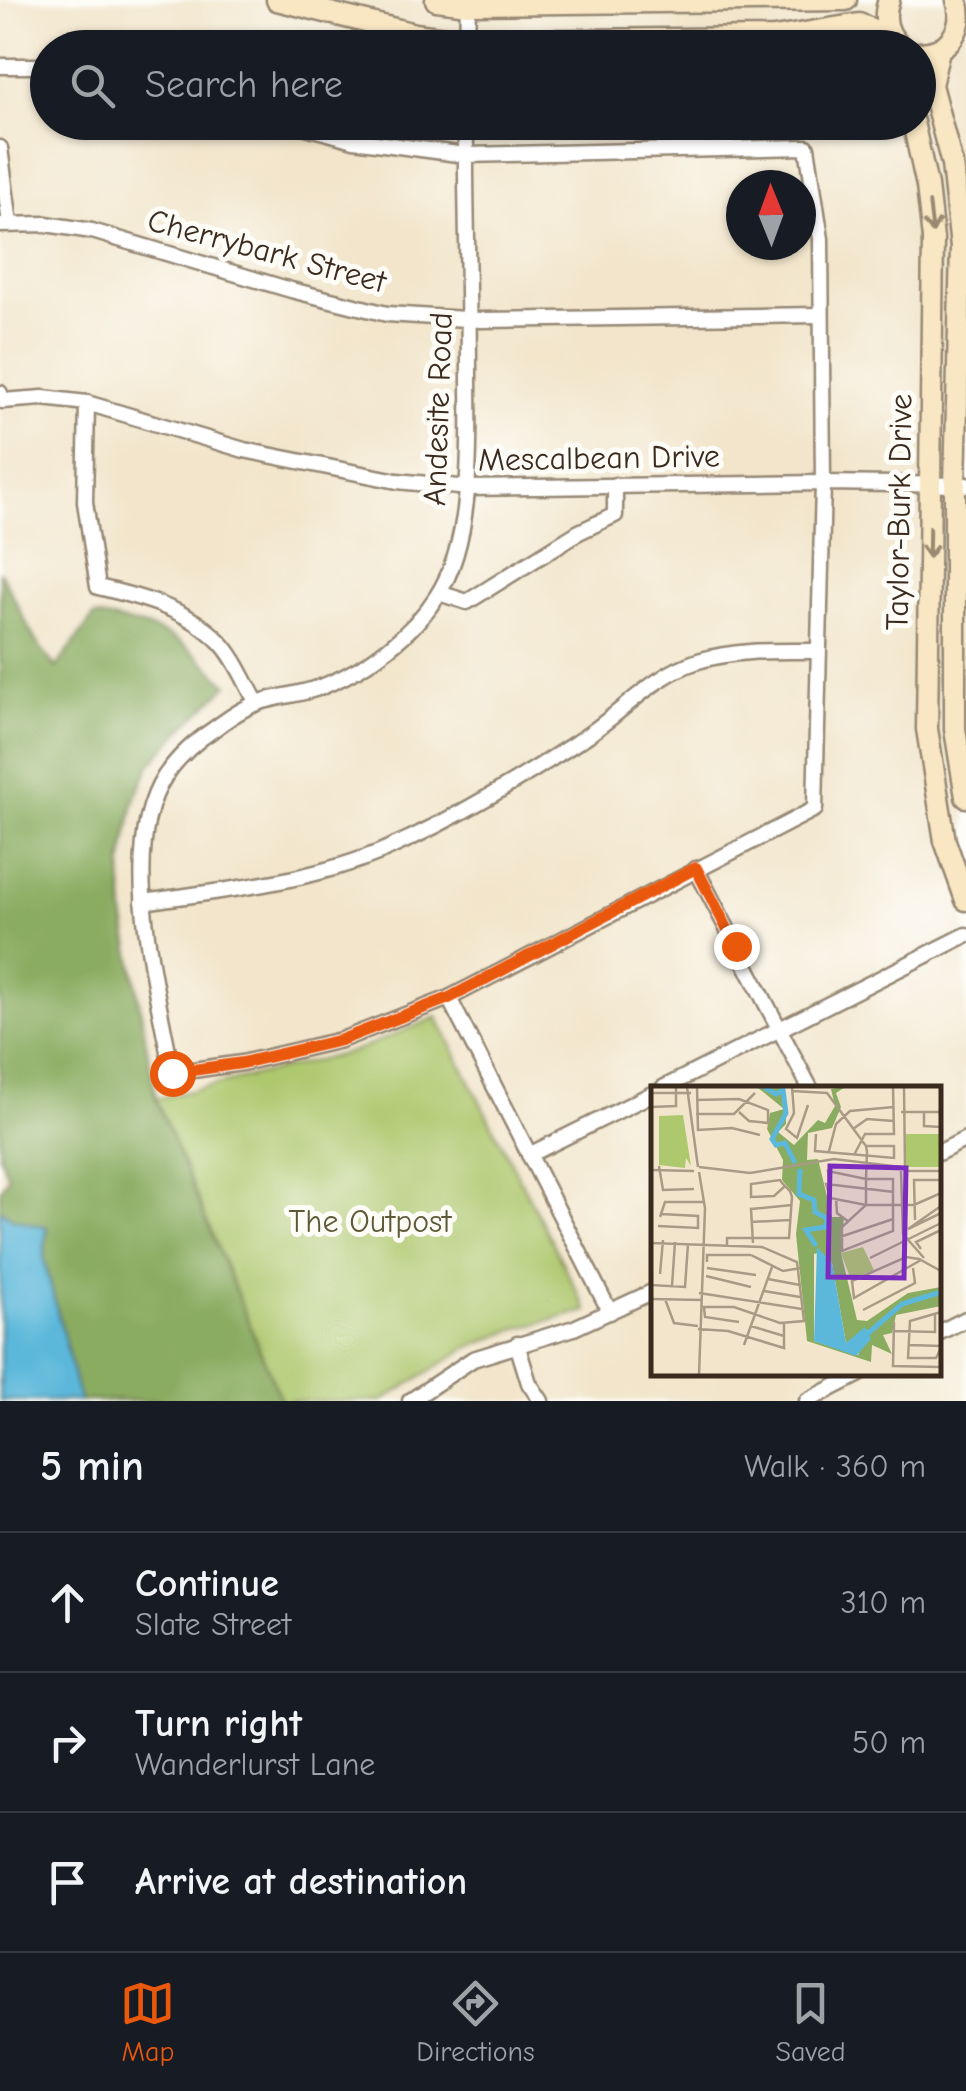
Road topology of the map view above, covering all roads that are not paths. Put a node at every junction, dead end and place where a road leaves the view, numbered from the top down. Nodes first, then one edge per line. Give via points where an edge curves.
1 (277, 0) edge
2 (436, 0) edge
3 (846, 0) edge
4 (889, 0) edge
5 (958, 0) edge
6 (468, 2) edge
7 (966, 3) edge
8 (399, 30) edge
9 (467, 30) edge
10 (823, 30) edge
11 (870, 30) edge
12 (892, 30) edge
13 (943, 48) edge
14 (0, 66) edge
15 (30, 66) edge
16 (936, 105) edge
17 (354, 140) edge
18 (466, 140) edge
19 (916, 140) edge
20 (0, 148) edge
21 (466, 154) junction
22 (5, 225) edge
23 (822, 314) junction
24 (469, 319) junction
25 (1, 397) edge
26 (87, 403) junction
27 (823, 483) junction
28 (615, 485) junction
29 (930, 485) junction
30 (960, 485) edge
31 (470, 488) junction
32 (439, 594) junction
33 (818, 651) junction
34 (257, 703) junction
35 (966, 798) edge
36 (696, 868) junction
37 (966, 900) edge
38 (143, 902) junction
39 (966, 935) edge
40 (449, 998) junction
41 (780, 1030) junction
42 (667, 1086) edge
43 (809, 1086) edge
44 (651, 1094) edge
45 (966, 1139) edge
46 (941, 1152) edge
47 (530, 1155) junction
48 (651, 1292) edge
49 (610, 1312) junction
50 (966, 1319) edge
51 (941, 1332) edge
52 (517, 1344) junction
53 (856, 1376) edge
54 (410, 1401) edge
55 (541, 1401) edge
56 (807, 1401) edge

1 - 8 street
2 - 6 street
3 - 6 street
4 - 12 street via 885,17
5 - 7 street
5 - 13 street, Taylor-Burk Drive via 960,24
6 - 9 street
10 - 11 street via 859,24
14 - 15 street
16 - 30 street, Taylor-Burk Drive via 952,164 961,248
17 - 21 street
18 - 21 street, Andesite Road
19 -> 29 street, Taylor-Burk Drive via 933,239
20 - 22 street
21 - 23 street via 807,147 820,225
21 - 24 street, Andesite Road
22 - 24 street, Cherrybark Street via 92,231 387,314
23 - 24 street, Cherrybark Street
23 - 27 street
24 - 31 street, Andesite Road
25 - 26 street, Mescalbean Drive
26 - 31 street, Mescalbean Drive via 244,450 396,481
26 - 34 street via 85,502 98,587 178,612 221,642
27 - 28 street, Mescalbean Drive
27 - 29 street, Mescalbean Drive
27 - 33 street
28 - 31 street, Mescalbean Drive
28 - 32 street via 615,515 467,602
29 - 30 street, Mescalbean Drive
29 -> 37 street, Taylor-Burk Drive via 927,729 945,840
30 - 35 street, Taylor-Burk Drive via 955,729
31 - 32 street, Andesite Road
32 - 34 street, Andesite Road via 378,656 326,686
33 - 36 street via 815,809
33 - 38 street via 755,650 697,662 647,686 590,734 488,798 384,850 282,882
34 - 38 street, Andesite Road via 195,742 166,775 143,849
36 - 40 street
36 - 41 street
38 - 40 street, Andesite Road via 172,1073 341,1040
39 - 41 street
40 - 47 street
41 - 42 street
41 - 43 street
44 - 47 street
45 - 46 street
47 - 49 street
48 - 49 street
49 - 52 street
50 - 51 street
52 - 54 street via 473,1359
52 - 55 street
53 - 56 street

